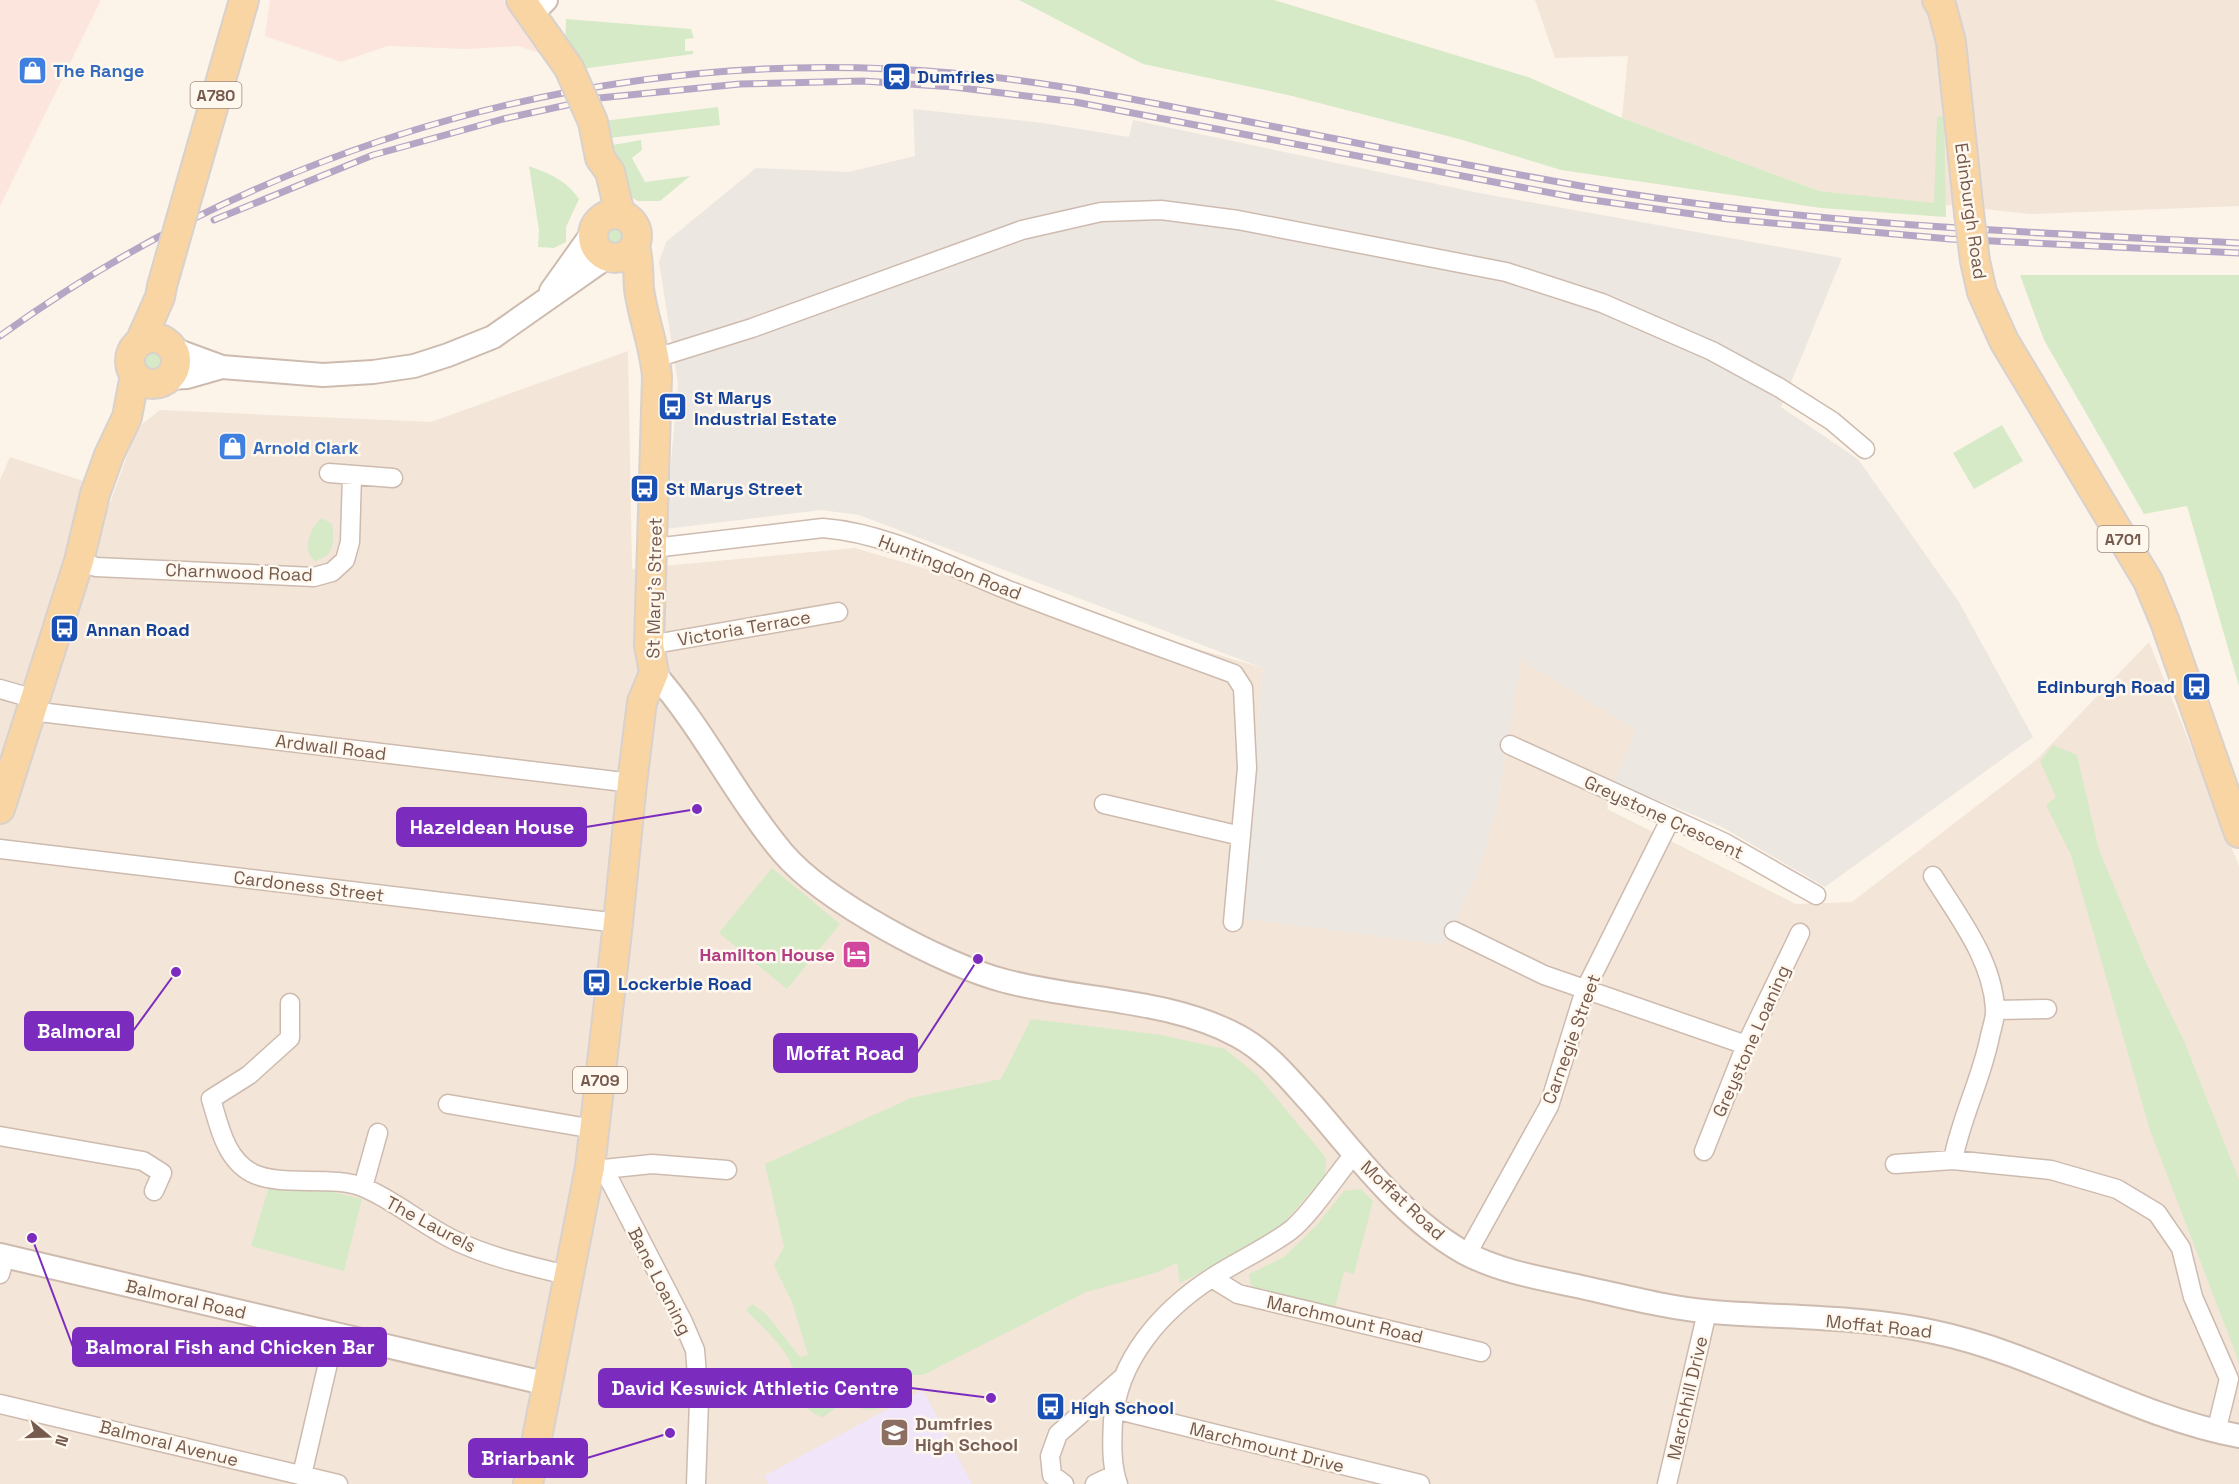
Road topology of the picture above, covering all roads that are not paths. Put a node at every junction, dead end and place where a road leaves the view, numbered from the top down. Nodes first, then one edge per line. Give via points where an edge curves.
1 (243, 0) edge
2 (1937, 0) edge
3 (533, 5) edge
4 (611, 239) junction
5 (160, 345) junction
6 (656, 358) junction
7 (222, 367) junction
8 (135, 375) junction
9 (166, 380) junction
10 (127, 417) junction
11 (1865, 449) dead end
12 (330, 473) dead end
13 (352, 475) junction
14 (393, 478) dead end
15 (654, 548) junction
16 (79, 561) junction
17 (838, 612) dead end
18 (650, 645) junction
19 (654, 673) junction
20 (0, 689) edge
21 (33, 705) junction
22 (1510, 745) dead end
23 (632, 783) junction
24 (1104, 804) dead end
25 (0, 808) edge
26 (1670, 820) junction
27 (2239, 833) edge
28 (1241, 836) junction
29 (0, 849) edge
30 (1933, 876) dead end
31 (1816, 895) dead end
32 (1233, 922) dead end
33 (618, 923) junction
34 (1454, 931) dead end
35 (1800, 933) dead end
36 (1585, 990) junction
37 (290, 1003) dead end
38 (2046, 1009) dead end
39 (1996, 1010) junction
40 (1746, 1045) junction
41 (448, 1104) dead end
42 (594, 1129) junction
43 (378, 1133) dead end
44 (0, 1136) edge
45 (1704, 1150) dead end
46 (1355, 1153) junction
47 (1953, 1160) junction
48 (1895, 1164) dead end
49 (597, 1168) junction
50 (727, 1170) dead end
51 (363, 1187) junction
52 (154, 1191) dead end
53 (1467, 1254) junction
54 (2, 1262) edge
55 (570, 1276) junction
56 (1212, 1278) junction
57 (1707, 1312) junction
58 (335, 1333) junction
59 (1482, 1352) dead end
60 (1121, 1379) junction
61 (548, 1384) junction
62 (0, 1404) edge
63 (1114, 1409) junction
64 (2216, 1432) junction
65 (2239, 1436) edge
66 (302, 1475) junction
67 (1116, 1480) edge
68 (338, 1484) edge
69 (528, 1484) edge
70 (696, 1484) edge
71 (1064, 1484) edge
72 (1095, 1484) edge
73 (1420, 1484) edge
74 (1666, 1484) edge

1 - 5 main road, A780, bridge via 161,292
2 - 27 main road, Edinburgh Road / A701, bridge via 1951,42 1969,213 1982,292 2004,341 2148,581
3 - 4 main road, St Mary's Street, bridge via 569,68 592,122 600,158 594,172
4 - 6 main road, St Mary's Street via 640,263 639,289
4 - 7 street via 543,302 493,337 414,366 323,375
5 - 7 street
5 - 8 main road via 131,353
5 - 9 main road via 176,364
6 - 11 street via 752,328 1022,230 1101,212 1161,210 1238,220 1506,272 1602,303 1712,351 1780,388 1832,421
6 - 15 main road, St Mary's Street
7 - 9 street
8 - 9 main road via 147,383
8 - 10 main road
9 - 10 main road via 149,401
10 - 16 main road via 95,494
12 - 13 street
13 - 14 street
13 - 16 street, Charnwood Road via 350,542 345,560 332,572 314,577 280,576 96,567
15 - 18 main road, St Mary's Street
15 - 28 street, Huntingdon Road via 823,528 846,530 877,538 1234,674 1243,688 1246,757
16 - 21 main road
17 - 18 street, Victoria Terrace
18 - 19 main road, St Mary's Street
19 - 23 main road, A709 via 642,702
19 - 46 street, Moffat Road via 757,820 810,880 926,950 1004,981 1162,1011 1208,1022 1237,1035 1262,1051
20 - 21 street, Ardwall Road
21 - 23 street, Ardwall Road
21 - 25 main road
22 - 26 street, Greystone Crescent
23 - 33 main road, A709
24 - 28 street
26 - 31 street, Greystone Crescent via 1725,843
26 - 36 street, Carnegie Street
28 - 32 street
29 - 33 street, Cardoness Street
30 - 39 street via 1973,939 1986,969
33 - 42 main road, A709
34 - 36 street via 1544,975
35 - 40 street, Greystone Loaning
36 - 40 street
36 - 53 street, Carnegie Street via 1549,1106
37 - 51 street, The Laurels via 290,1038 249,1075 211,1099 224,1142 236,1160 252,1173
38 - 39 street
39 - 47 street via 1986,1057 1958,1134
40 - 45 street, Greystone Loaning
41 - 42 street
42 - 49 main road, A709
43 - 51 street
44 - 52 street via 143,1161 162,1173
46 - 53 street, Moffat Road via 1437,1235
46 - 56 street via 1292,1229
47 - 48 street
47 - 64 street via 2051,1170 2117,1189 2157,1213 2181,1248 2193,1297 2229,1379
49 - 50 street via 652,1164
49 - 55 main road, A709
49 - 70 street, Bane Loaning via 683,1322 694,1350 699,1401
51 - 55 street, The Laurels via 455,1241 498,1259
53 - 57 street, Moffat Road via 1515,1273
54 - 58 street, Balmoral Road
55 - 61 main road, A709
56 - 59 street, Marchmount Road via 1238,1294
56 - 60 street via 1160,1320 1133,1355
57 - 64 street, Moffat Road via 1886,1324 1961,1338 2016,1356 2170,1419
57 - 74 street, Marchhill Drive
58 - 61 street, Balmoral Road
58 - 66 street
60 - 63 street
60 - 71 street via 1058,1434 1050,1456 1052,1475
61 - 69 main road, A709
62 - 66 street, Balmoral Avenue
63 - 67 street
63 - 73 street, Marchmount Drive
64 - 65 street, Moffat Road
66 - 68 street, Balmoral Avenue
67 - 72 street

